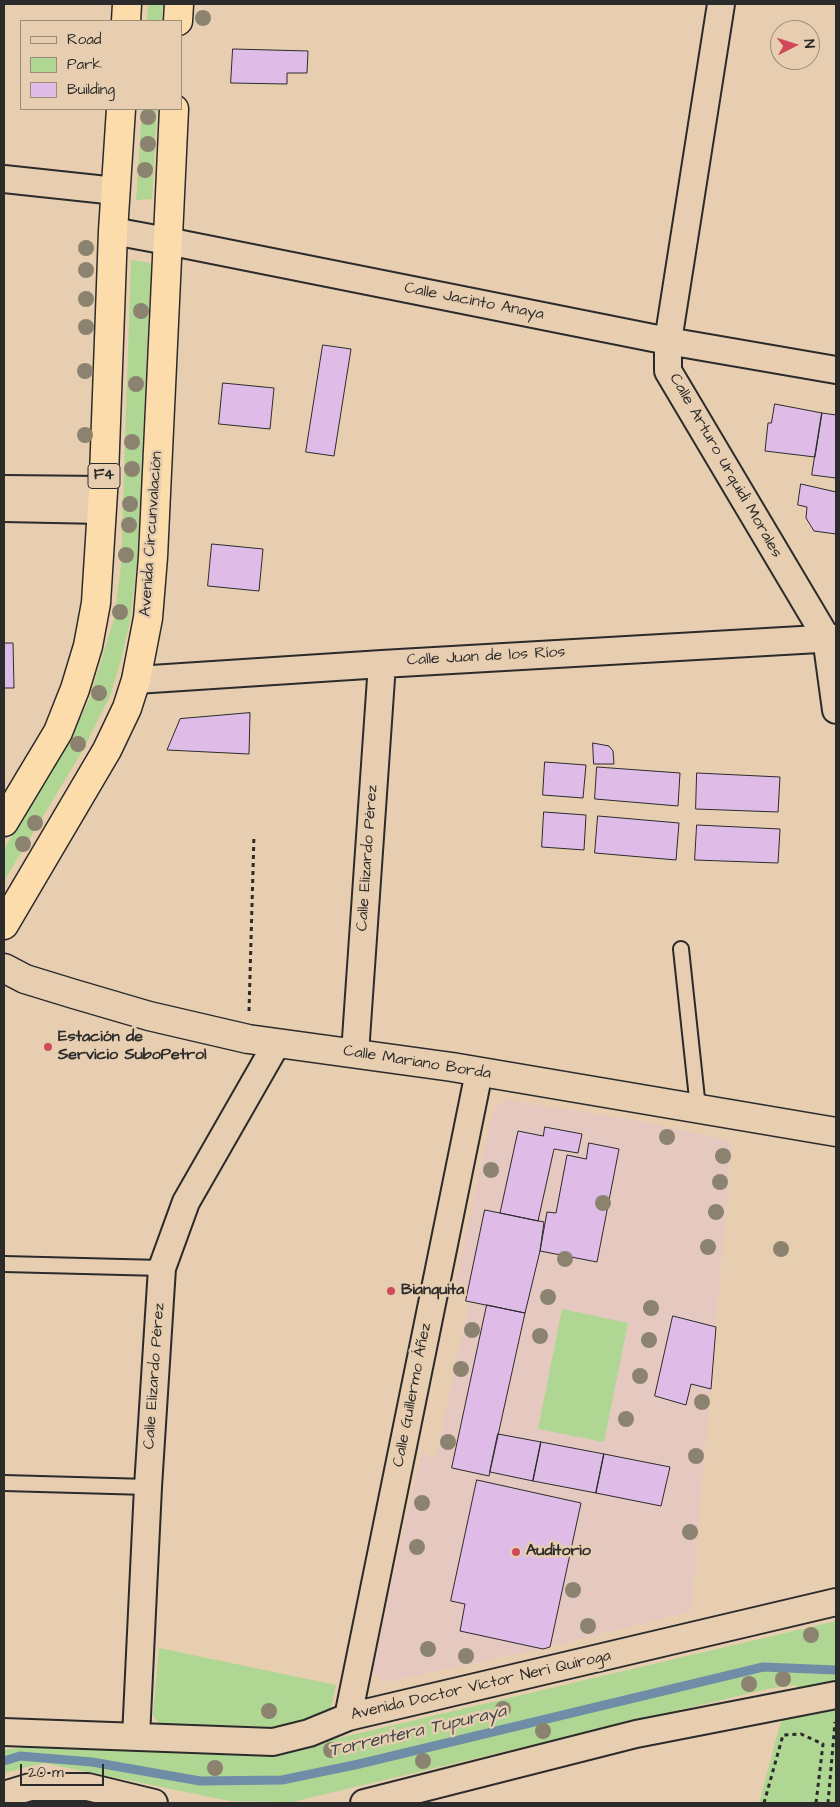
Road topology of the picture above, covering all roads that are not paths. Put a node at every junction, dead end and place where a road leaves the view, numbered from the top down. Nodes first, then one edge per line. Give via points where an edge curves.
1 (128, 4) edge
2 (179, 4) edge
3 (721, 4) edge
4 (126, 20) edge
5 (178, 20) edge
6 (121, 110) edge
7 (174, 110) edge
8 (4, 179) edge
9 (116, 191) junction
10 (113, 232) junction
11 (167, 241) junction
12 (668, 341) junction
13 (836, 370) edge
14 (4, 489) edge
15 (102, 500) junction
16 (4, 508) edge
17 (831, 637) edge
18 (382, 664) junction
19 (136, 680) junction
20 (836, 710) edge
21 (4, 822) edge
22 (4, 925) edge
23 (681, 949) dead end
24 (4, 968) edge
25 (277, 1043) junction
26 (355, 1053) junction
27 (479, 1072) junction
28 (698, 1108) junction
29 (836, 1132) edge
30 (4, 1264) edge
31 (162, 1268) junction
32 (4, 1483) edge
33 (148, 1487) junction
34 (836, 1602) edge
35 (836, 1704) edge
36 (348, 1717) junction
37 (4, 1732) edge
38 (136, 1737) junction
39 (4, 1795) edge
40 (154, 1803) edge
41 (364, 1803) edge

1 - 4 highway
2 - 5 highway
3 - 12 street, Calle Arturo Urquidi Morales
6 - 9 highway, F4
7 - 11 highway, Avenida Circunvalación
8 - 9 street
9 - 10 highway, F4
10 - 11 street, Calle Jacinto Anaya
10 - 15 highway, F4
11 - 12 street, Calle Jacinto Anaya
11 - 19 highway, Avenida Circunvalación via 153,557 148,618
12 - 13 street, Calle Jacinto Anaya
12 - 17 street, Calle Arturo Urquidi Morales via 668,371
14 - 15 street
15 - 16 street
15 - 21 highway, F4 via 96,603 75,689 58,732
17 - 18 street, Calle Juan de los Ríos
17 - 20 street, Calle Arturo Urquidi Morales
18 - 19 street, Calle Juan de los Ríos
18 - 26 street, Calle Elizardo Pérez
19 - 22 highway, Avenida Circunvalación via 107,750
23 - 28 lane
24 - 25 street, Calle Mariano Borda via 25,979 149,1016
25 - 26 street, Calle Mariano Borda
25 - 31 street, Calle Elizardo Pérez via 186,1202
26 - 27 street, Calle Mariano Borda
27 - 28 street, Calle Mariano Borda
27 - 36 street, Calle Guillermo Áñez
28 - 29 street, Calle Mariano Borda
30 - 31 lane
31 - 33 street, Calle Elizardo Pérez
32 - 33 lane
33 - 38 street, Calle Elizardo Pérez
34 - 36 street, Avenida Doctor Víctor Neri Quiroga
35 - 41 street via 636,1734
36 - 38 street, Avenida Doctor Víctor Neri Quiroga via 308,1734 273,1742
37 - 38 street, Avenida Doctor Víctor Neri Quiroga
39 - 40 street via 30,1787 88,1787

